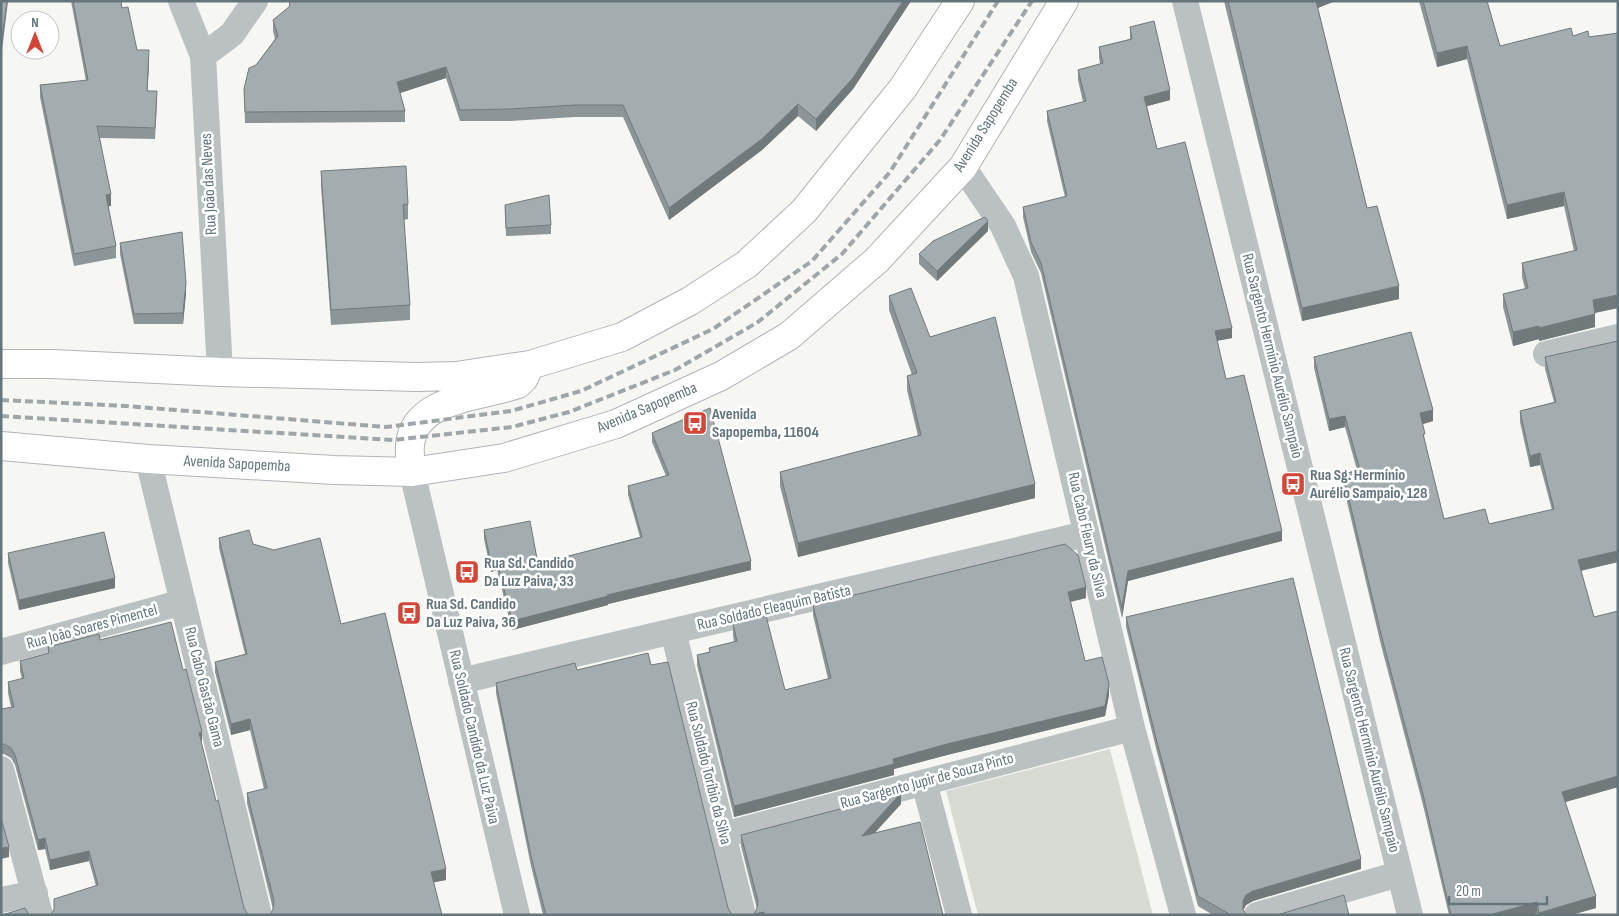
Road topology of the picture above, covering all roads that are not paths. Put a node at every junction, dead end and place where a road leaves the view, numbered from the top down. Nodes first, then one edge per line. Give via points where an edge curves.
1 (182, 1) edge
2 (255, 1) edge
3 (960, 1) edge
4 (1064, 1) edge
5 (1186, 1) edge
6 (203, 56) junction
7 (963, 167) junction
8 (1617, 342) edge
9 (1546, 354) dead end
10 (1, 364) edge
11 (530, 365) junction
12 (220, 372) junction
13 (1, 446) edge
14 (148, 459) junction
15 (412, 472) junction
16 (1086, 534) junction
17 (183, 602) junction
18 (674, 631) junction
19 (1, 652) edge
20 (461, 681) junction
21 (1132, 728) junction
22 (1, 768) edge
23 (924, 782) junction
24 (723, 835) junction
25 (1399, 874) junction
26 (1, 900) edge
27 (38, 904) edge
28 (259, 915) edge
29 (517, 915) edge
30 (743, 915) edge
31 (959, 915) edge
32 (1183, 915) edge
33 (1257, 915) edge
34 (1410, 915) edge

1 - 6 street, Rua João das Neves
2 - 6 street via 232,34
3 - 11 main road via 904,88 804,211 747,264 690,301 622,336
4 - 7 main road, Avenida Sapopemba
5 - 25 street, Rua Sargento Hermínio Aurélio Sampaio
6 - 12 street, Rua João das Neves
7 - 15 main road, Avenida Sapopemba via 877,260 789,336 721,376 616,424 504,458
7 - 16 street, Rua Cabo Fleury da Silva via 1002,226 1026,276
8 - 9 street
10 - 12 main road
11 - 12 main road via 456,376 416,377
11 - 15 main road via 518,384 445,404 421,418 410,445
13 - 14 main road, Avenida Sapopemba
14 - 15 main road, Avenida Sapopemba
14 - 17 street, Rua Cabo Gastão Gama
15 - 20 street, Rua Soldado Candido da Luz Paiva
16 - 18 street, Rua Soldado Eleaquim Batista
16 - 21 street, Rua Cabo Fleury da Silva
17 - 19 street, Rua João Soares Pimentel
17 - 28 street, Rua Cabo Gastão Gama
18 - 20 street, Rua Soldado Eleaquim Batista
18 - 24 street, Rua Soldado Toríbio da Silva
20 - 29 street, Rua Soldado Candido da Luz Paiva
21 - 23 street, Rua Sargento Jupir de Souza Pinto
21 - 32 street, Rua Cabo Fleury da Silva
22 - 27 street
23 - 24 street, Rua Sargento Jupir de Souza Pinto
23 - 31 street
24 - 30 street, Rua Soldado Toríbio da Silva
25 - 33 street
25 - 34 street, Rua Sargento Hermínio Aurélio Sampaio
26 - 27 street

